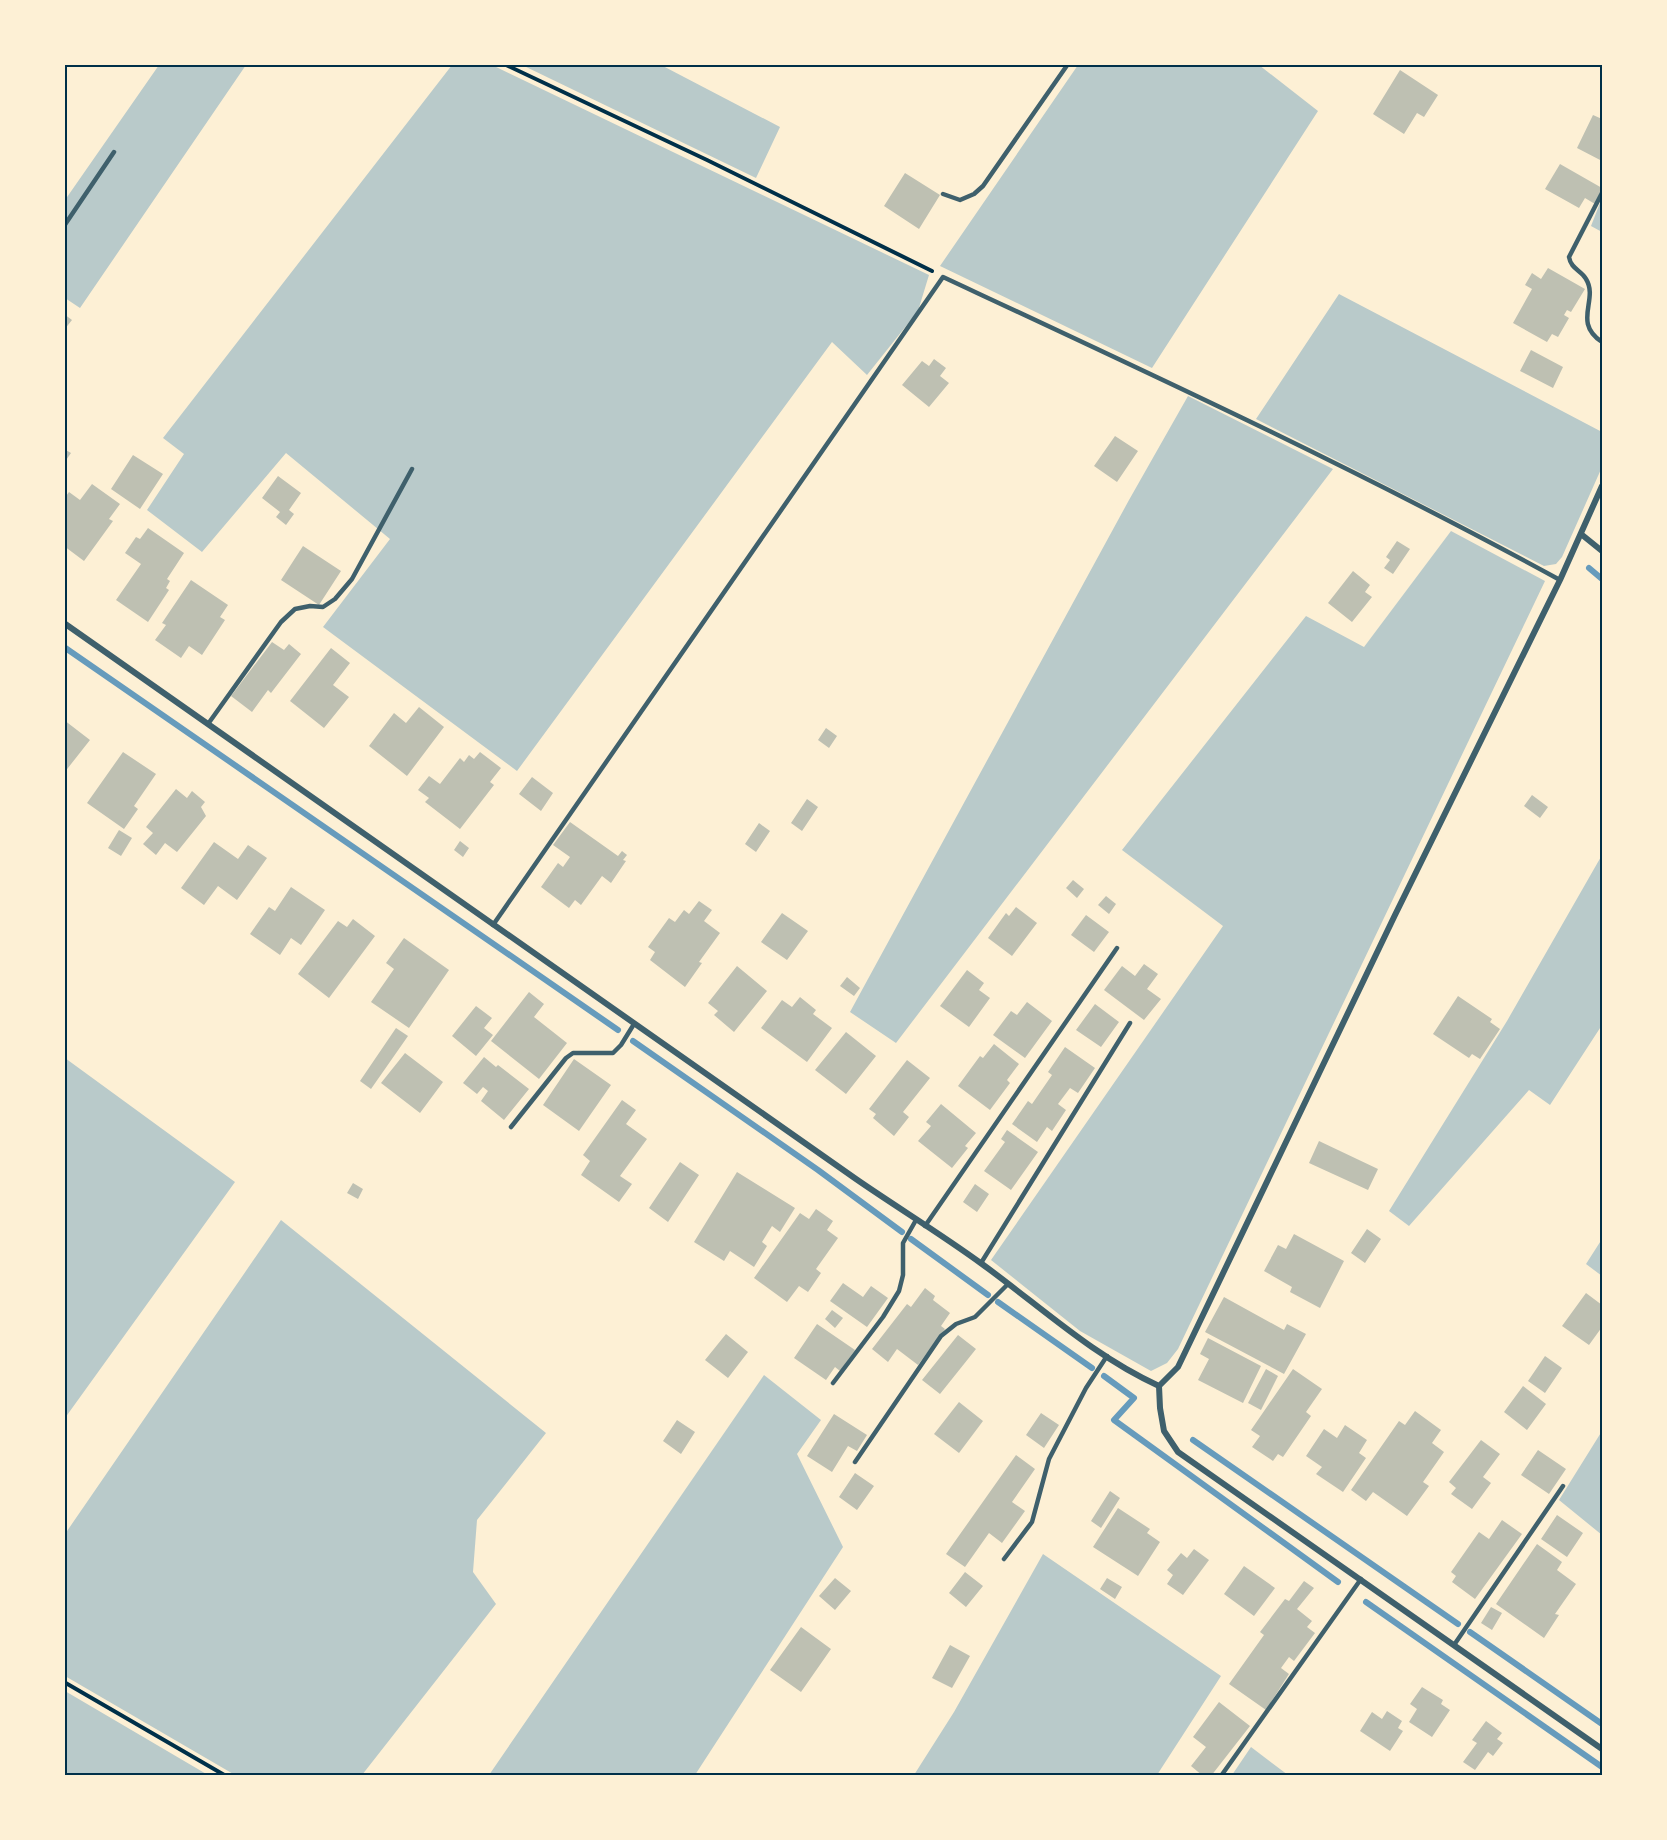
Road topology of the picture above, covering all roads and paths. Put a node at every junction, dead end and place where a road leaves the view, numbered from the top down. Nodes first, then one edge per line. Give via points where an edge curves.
1 (504, 64) edge
2 (1068, 64) edge
3 (114, 152) dead end
4 (1602, 193) edge
5 (944, 194) dead end
6 (64, 226) edge
7 (943, 277) junction
8 (1602, 342) edge
9 (412, 469) dead end
10 (1602, 486) edge
11 (1581, 534) junction
12 (1602, 551) edge
13 (1560, 580) junction
14 (64, 622) edge
15 (208, 724) junction
16 (493, 925) junction
17 (1117, 948) dead end
18 (634, 1023) junction
19 (1130, 1023) dead end
20 (511, 1127) dead end
21 (916, 1220) junction
22 (925, 1226) junction
23 (981, 1263) junction
24 (1008, 1284) junction
25 (1107, 1356) junction
26 (833, 1383) dead end
27 (1159, 1386) junction
28 (855, 1462) dead end
29 (1563, 1486) dead end
30 (1004, 1559) dead end
31 (1361, 1579) junction
32 (1454, 1645) junction
33 (64, 1682) edge
34 (1602, 1749) edge
35 (226, 1776) edge
36 (1221, 1776) edge

1 - 7 path
2 - 5 lane via 983,186 960,200
3 - 6 lane
4 - 8 lane via 1569,257 1586,279 1590,332
7 - 13 lane via 1170,382 1441,515
7 - 16 lane
9 - 15 lane via 352,579 323,607 295,609 280,622
10 - 11 street
11 - 12 street
11 - 13 street
13 - 27 street via 1178,1368
14 - 15 street
15 - 16 street
16 - 18 street
17 - 22 lane
18 - 20 lane via 613,1053 573,1053 566,1058
18 - 21 street
19 - 23 lane
21 - 22 street
21 - 26 lane via 903,1243 899,1291
22 - 23 street
23 - 24 street
24 - 25 street
24 - 28 lane via 975,1317 956,1324 941,1336
25 - 27 street
25 - 30 lane via 1049,1459 1032,1522
27 - 31 street via 1164,1431 1178,1452
29 - 32 lane
31 - 32 street
31 - 36 lane
32 - 34 street
33 - 35 path

